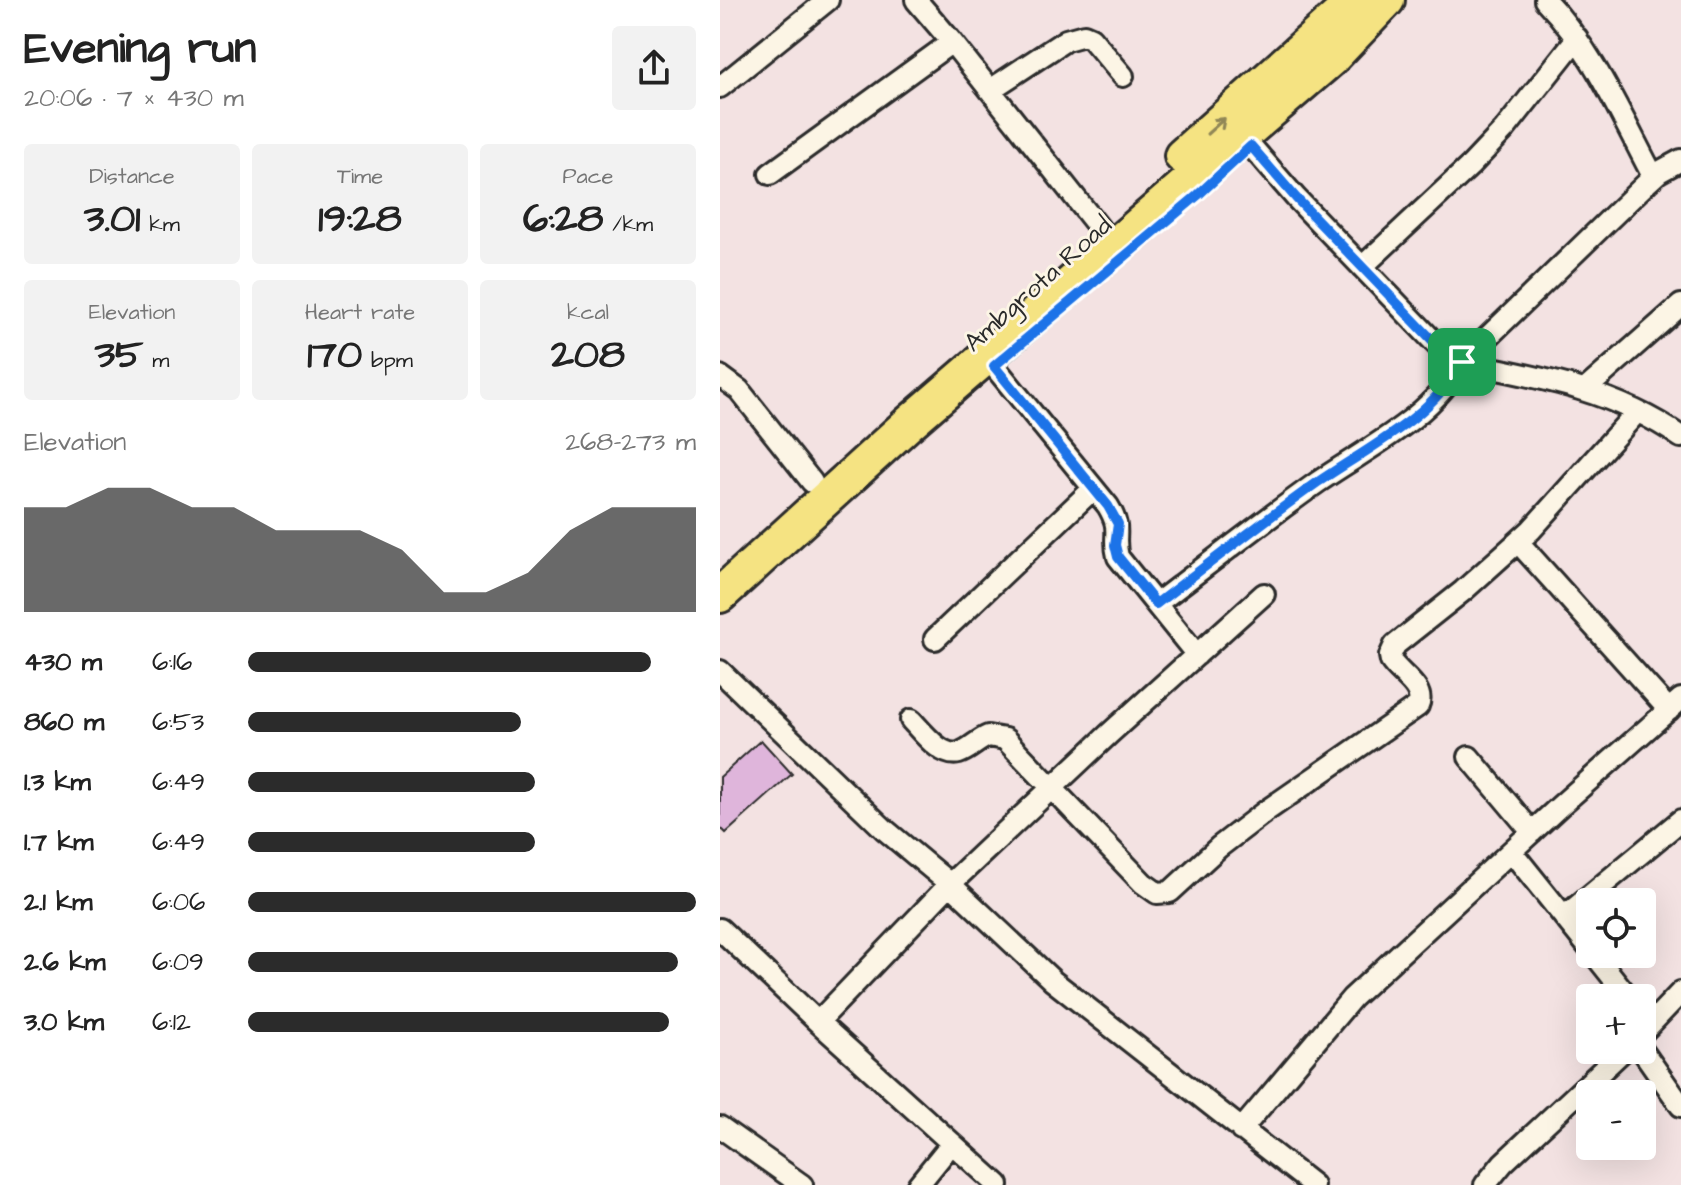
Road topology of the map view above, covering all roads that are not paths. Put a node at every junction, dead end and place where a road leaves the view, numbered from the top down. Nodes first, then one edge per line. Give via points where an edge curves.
1 (828, 0) edge
2 (917, 0) edge
3 (1387, 0) edge
4 (1402, 0) edge
5 (1545, 0) edge
6 (1340, 6) edge
7 (1577, 38) junction
8 (952, 42) junction
9 (1123, 76) dead end
10 (720, 87) edge
11 (990, 90) junction
12 (1251, 146) junction
13 (1681, 160) edge
14 (770, 174) dead end
15 (1653, 176) junction
16 (1100, 229) junction
17 (1362, 267) junction
18 (1681, 305) edge
19 (1462, 362) junction
20 (994, 366) junction
21 (720, 376) edge
22 (1586, 389) junction
23 (1637, 412) junction
24 (1681, 437) edge
25 (812, 482) junction
26 (1093, 489) junction
27 (1518, 542) junction
28 (720, 570) edge
29 (1264, 594) dead end
30 (720, 595) edge
31 (1156, 604) junction
32 (720, 611) edge
33 (935, 639) dead end
34 (1197, 655) junction
35 (720, 671) edge
36 (1675, 704) edge
37 (911, 720) dead end
38 (1469, 757) dead end
39 (1053, 788) junction
40 (1681, 820) edge
41 (1532, 832) junction
42 (1512, 852) junction
43 (950, 884) junction
44 (1564, 917) junction
45 (720, 929) edge
46 (1576, 932) edge
47 (1605, 968) edge
48 (1618, 984) edge
49 (1681, 992) edge
50 (1656, 1014) edge
51 (818, 1022) junction
52 (1609, 1064) edge
53 (1652, 1064) edge
54 (1681, 1106) edge
55 (720, 1127) edge
56 (1241, 1130) junction
57 (952, 1143) junction
58 (802, 1185) edge
59 (918, 1185) edge
60 (998, 1185) edge
61 (1313, 1185) edge
62 (1485, 1185) edge

1 - 10 street
2 - 8 street
3 - 30 main road via 1331,59 907,425
4 - 12 street via 1357,50
5 - 7 street
16 -> 6 main road, Ambgrota Road
7 - 15 street
7 - 17 street via 1505,129
8 - 11 street
8 - 14 street
9 - 11 street via 1084,35 1066,40
11 - 16 street
12 - 17 street
12 - 20 street
13 - 15 street
15 - 19 street
16 - 25 main road, Ambgrota Road
17 - 19 street via 1438,346
18 - 22 street
19 - 22 street
19 - 31 street via 1451,383 1399,429 1317,483
20 - 26 street
20 - 32 street
21 - 25 street via 739,390
22 - 23 street
23 - 24 street
23 - 27 street
25 - 28 main road, Ambgrota Road
26 - 31 street via 1118,524 1118,557
26 - 33 street
27 - 36 street
27 - 39 street via 1392,649 1391,661 1420,692 1418,706 1266,811 1170,892 1157,893 1143,883
29 - 34 street
31 - 34 street
34 - 39 street
35 - 43 street via 884,829
36 - 41 street
37 - 39 street via 951,753 961,753 988,736 1001,737
38 - 41 street
39 - 43 street
40 - 44 street
41 - 42 street
42 - 44 street
42 - 56 street via 1352,998
43 - 51 street
43 - 56 street via 1053,981
44 - 46 street
45 - 51 street
47 - 48 street
49 - 50 street
51 - 57 street
52 - 62 street
53 - 54 street
55 - 58 street
56 - 61 street
57 - 59 street
57 - 60 street

